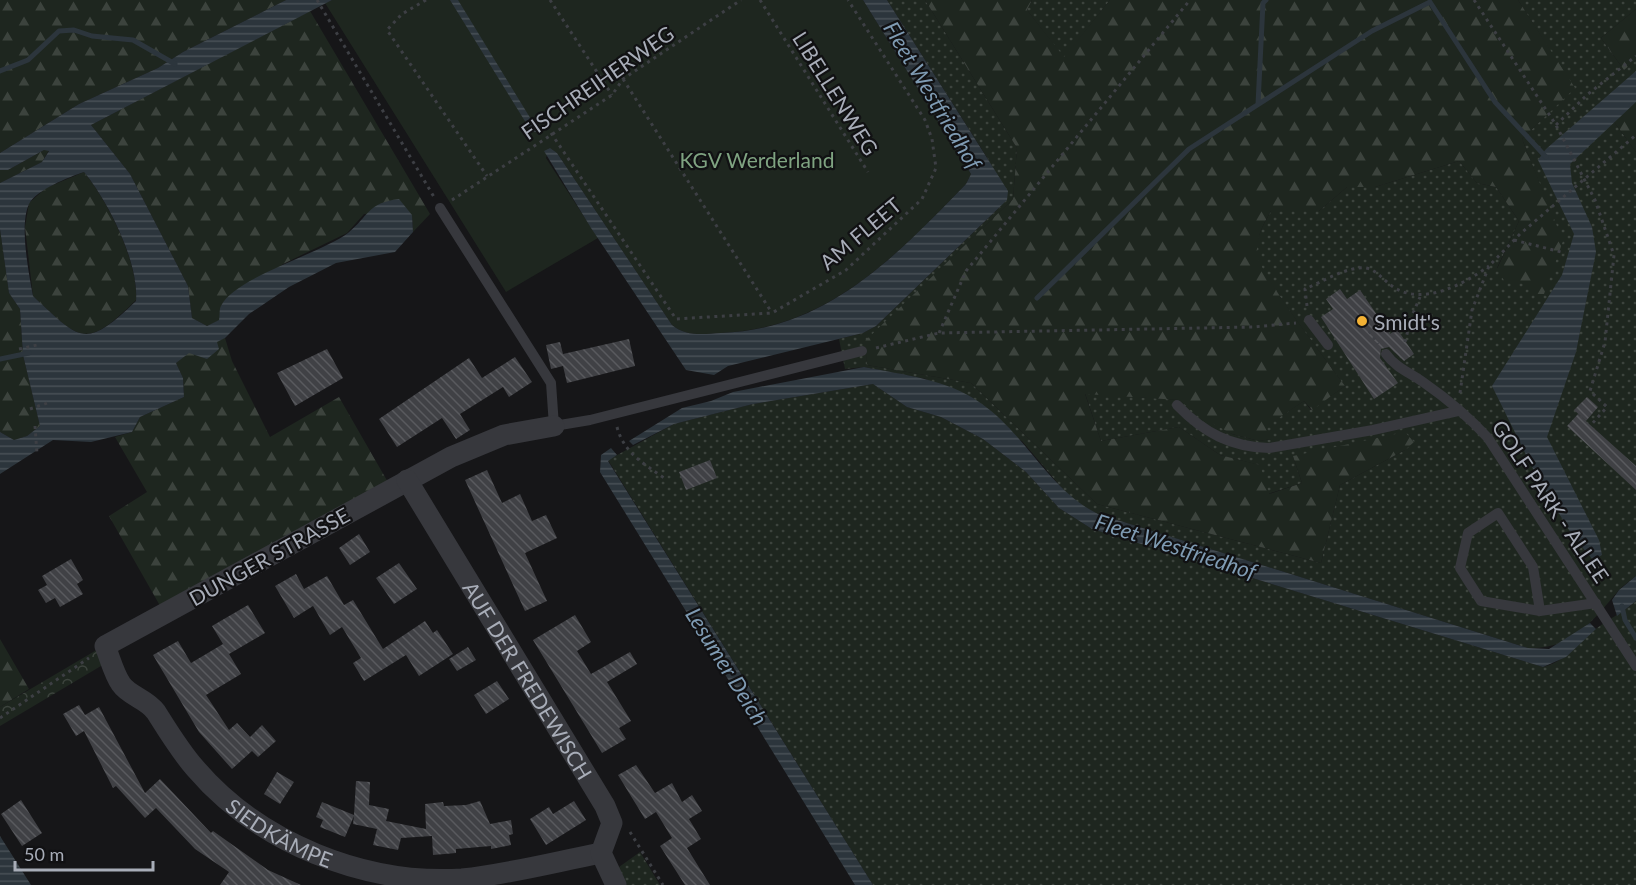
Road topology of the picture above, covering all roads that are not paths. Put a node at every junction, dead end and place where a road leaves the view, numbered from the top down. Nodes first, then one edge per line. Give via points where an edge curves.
1 (440, 208) road end
2 (1310, 320) road end
3 (1328, 345) dead end
4 (862, 351) road end
5 (1386, 354) dead end
6 (1177, 405) dead end
7 (1458, 411) junction
8 (554, 426) junction
9 (407, 480) junction
10 (1596, 603) junction
11 (1540, 611) junction
12 (105, 646) joint
13 (1636, 666) edge
14 (601, 853) junction
15 (616, 885) edge

1 - 8 lane via 551,383
2 - 3 lane
4 - 8 lane
5 - 7 lane, GOLF PARK - ALLEE via 1390,361
6 - 7 lane via 1219,439 1253,448 1372,430
7 - 10 lane, GOLF PARK - ALLEE via 1474,422 1501,455
8 - 9 street, DUNGER STRASSE via 504,435
9 - 12 street, DUNGER STRASSE
9 - 14 street, AUF DER FREDEWISCH via 597,790 612,823
10 - 11 lane
10 - 13 lane, GOLF PARK - ALLEE
11 - 11 lane via 1480,601 1460,568 1468,533 1498,513 1533,567
12 - 14 street, SIEDKÄMPE via 121,686 150,703 184,754 217,790 289,842 330,860 377,874 438,879 483,876
14 - 15 street

